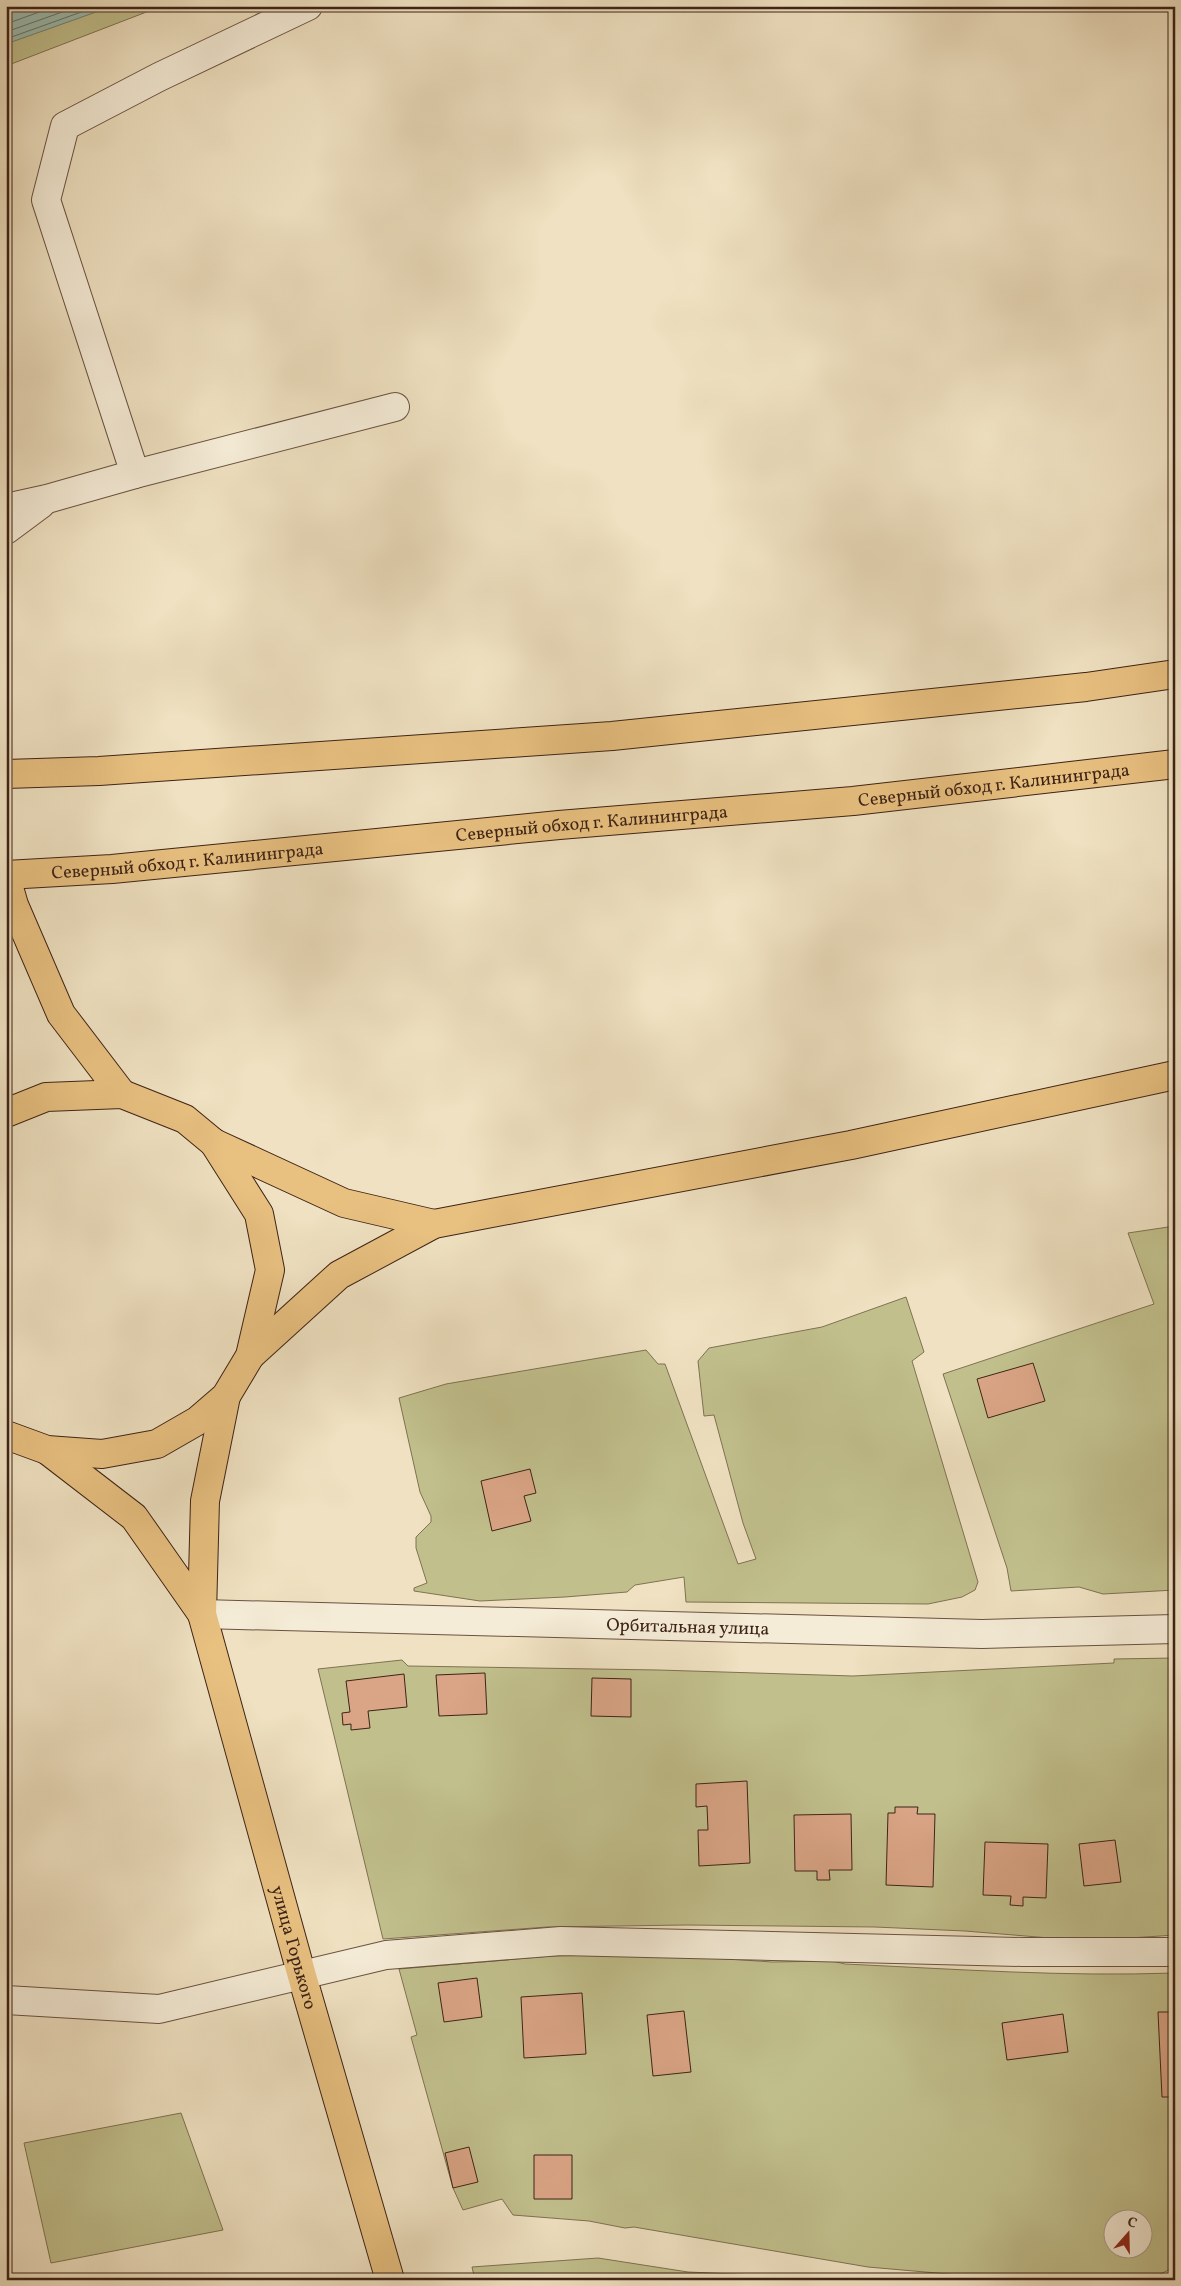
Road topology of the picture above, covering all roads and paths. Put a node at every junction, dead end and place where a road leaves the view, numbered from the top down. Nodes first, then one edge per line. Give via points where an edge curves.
1 (308, 6) edge
2 (395, 407) dead end
3 (135, 474) junction
4 (47, 500) junction
5 (6, 508) edge
6 (6, 530) edge
7 (1175, 674) edge
8 (1175, 764) edge
9 (6, 774) edge
10 (6, 876) edge
11 (1175, 1074) edge
12 (122, 1094) junction
13 (6, 1113) edge
14 (214, 1143) junction
15 (434, 1224) junction
16 (250, 1356) junction
17 (226, 1396) junction
18 (6, 1434) edge
19 (47, 1450) junction
20 (202, 1614) junction
21 (1175, 1629) edge
22 (1175, 1952) edge
23 (302, 1976) junction
24 (6, 2000) edge
25 (390, 2280) edge

1 - 3 street via 65,126 46,200
2 - 3 street
3 - 4 street
4 - 5 street
4 - 6 street
7 - 9 main road via 1086,687 612,736 99,771
8 - 10 main road, Северный обход г. Калининграда via 853,801
10 - 12 main road via 14,905 61,1014
11 - 15 main road via 851,1146
12 - 13 main road via 46,1097
12 - 14 main road via 185,1120
14 - 15 main road via 344,1203
14 - 16 main road via 260,1214 270,1270
15 - 16 main road via 338,1275
16 - 17 main road
17 - 19 main road via 197,1421 157,1444 102,1454
17 - 20 main road via 205,1501
18 - 19 main road
19 - 20 main road via 134,1517
20 - 21 street, Орбитальная улица via 982,1634
20 - 23 main road, улица Горького
22 - 23 street via 1022,1952 561,1941 386,1955
23 - 24 street via 159,2009
23 - 25 main road, улица Горького

